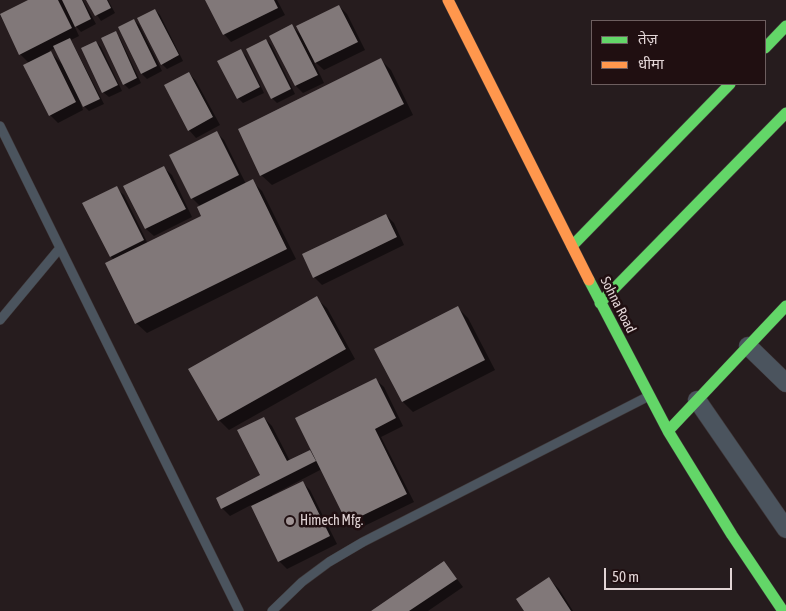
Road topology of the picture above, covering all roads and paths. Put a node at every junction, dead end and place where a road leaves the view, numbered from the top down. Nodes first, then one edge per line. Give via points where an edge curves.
1 (448, 0) edge
2 (786, 26) edge
3 (766, 47) edge
4 (729, 85) edge
5 (786, 114) edge
6 (0, 126) edge
7 (572, 246) junction
8 (60, 248) junction
9 (600, 303) junction
10 (786, 306) edge
11 (0, 320) edge
12 (748, 346) junction
13 (786, 383) edge
14 (649, 396) junction
15 (697, 400) junction
16 (668, 431) junction
17 (786, 529) edge
18 (239, 611) edge
19 (272, 611) edge
20 (783, 611) edge

1 - 7 street, Sohna Road
2 - 3 street
4 - 7 street
5 - 9 street
6 - 8 lane
7 - 9 street, Sohna Road
8 - 11 lane
8 - 18 lane
9 - 14 street, Sohna Road
10 - 12 street
12 - 13 street
12 - 15 street
14 - 16 street, Sohna Road
14 - 19 lane via 363,542 308,577
15 - 16 street
15 - 17 street
16 - 20 street, Sohna Road

